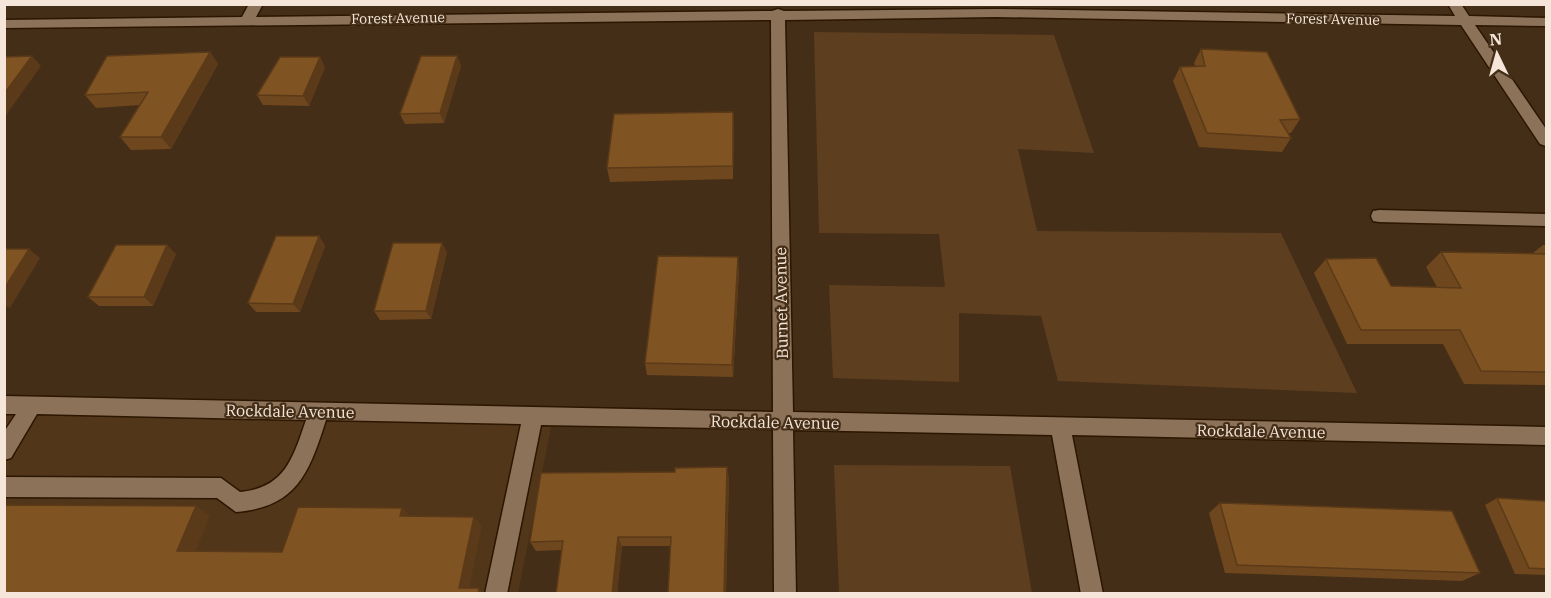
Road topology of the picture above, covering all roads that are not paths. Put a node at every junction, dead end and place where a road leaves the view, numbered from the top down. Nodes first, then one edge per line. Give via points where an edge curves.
1 (256, 4) edge
2 (1320, 4) edge
3 (1454, 4) edge
4 (995, 9) edge
5 (1143, 10) edge
6 (1211, 11) edge
7 (778, 13) junction
8 (1335, 19) junction
9 (246, 21) junction
10 (1463, 21) junction
11 (1546, 22) edge
12 (4, 24) edge
13 (1546, 140) edge
14 (1379, 216) dead end
15 (1546, 220) edge
16 (4, 405) edge
17 (32, 405) junction
18 (319, 411) junction
19 (533, 416) junction
20 (782, 422) junction
21 (1060, 427) junction
22 (1546, 436) edge
23 (4, 451) edge
24 (4, 486) edge
25 (496, 594) edge
26 (785, 594) edge
27 (1092, 594) edge

1 - 9 street
2 - 8 street
3 - 10 street
4 - 5 street, Forest Avenue
4 - 7 street, Forest Avenue
5 - 6 street, Forest Avenue
6 - 8 street, Forest Avenue
7 - 9 street, Forest Avenue
7 - 20 street, Burnet Avenue
8 - 10 street, Forest Avenue
9 - 12 street, Forest Avenue
10 - 11 street, Forest Avenue
10 - 13 street
14 - 15 street
16 - 17 street, Rockdale Avenue
17 - 18 street, Rockdale Avenue
17 - 23 street
18 - 19 street, Rockdale Avenue
18 - 24 street via 302,462 286,487 257,502 236,502 221,488
19 - 20 street, Rockdale Avenue
19 - 25 street
20 - 21 street, Rockdale Avenue
20 - 26 street, Burnet Avenue
21 - 22 street, Rockdale Avenue
21 - 27 street

